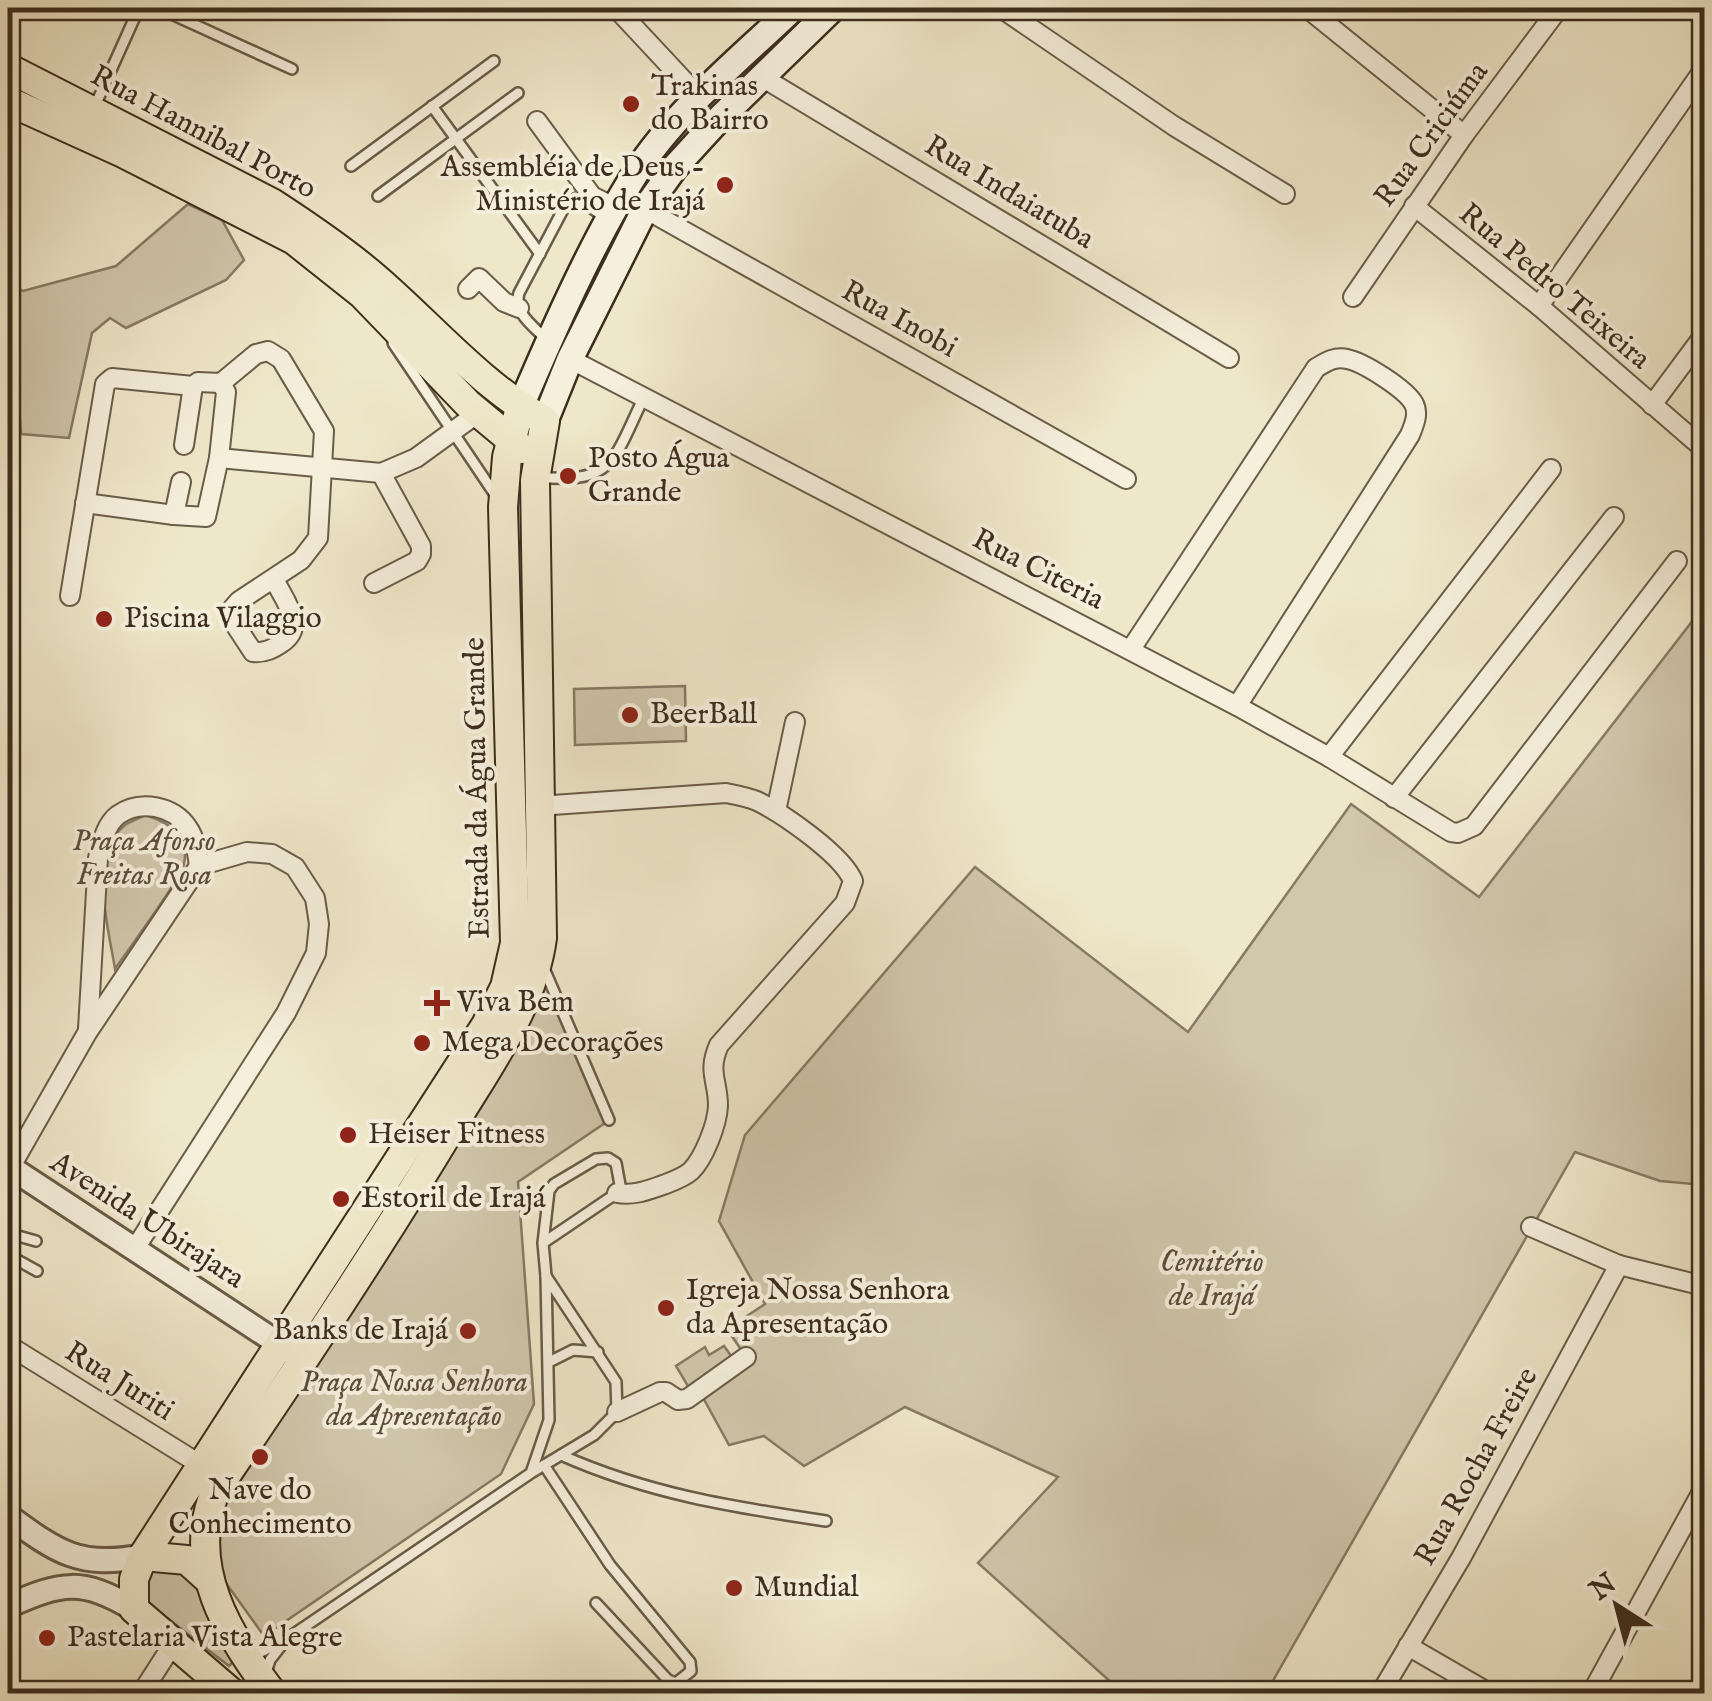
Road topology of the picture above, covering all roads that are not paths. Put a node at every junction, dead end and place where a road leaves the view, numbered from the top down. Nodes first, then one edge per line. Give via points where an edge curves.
1 (139, 8) edge
2 (158, 8) edge
3 (616, 8) edge
4 (793, 8) edge
5 (832, 8) edge
6 (1001, 8) edge
7 (1308, 8) edge
8 (1559, 8) edge
9 (494, 61) dead end
10 (8, 68) edge
11 (292, 69) dead end
12 (1704, 70) edge
13 (760, 76) junction
14 (518, 93) dead end
15 (700, 98) junction
16 (14, 105) edge
17 (432, 106) junction
18 (93, 111) junction
19 (537, 121) dead end
20 (1464, 135) junction
21 (456, 138) junction
22 (351, 166) dead end
23 (1284, 194) dead end
24 (378, 196) dead end
25 (1414, 206) junction
26 (645, 209) junction
27 (613, 214) junction
28 (540, 254) junction
29 (468, 289) dead end
30 (362, 294) junction
31 (1353, 297) dead end
32 (1539, 306) junction
33 (519, 308) junction
34 (1704, 335) edge
35 (550, 343) junction
36 (1229, 358) dead end
37 (570, 360) junction
38 (221, 383) junction
39 (193, 386) junction
40 (644, 398) junction
41 (524, 402) junction
42 (1652, 406) junction
43 (478, 413) junction
44 (454, 431) junction
45 (510, 442) junction
46 (184, 446) dead end
47 (1704, 449) edge
48 (219, 458) junction
49 (536, 467) junction
50 (322, 468) junction
51 (1551, 469) dead end
52 (382, 473) junction
53 (1126, 479) dead end
54 (180, 482) dead end
55 (85, 503) junction
56 (504, 507) junction
57 (174, 515) junction
58 (1614, 517) dead end
59 (1677, 560) dead end
60 (274, 579) dead end
61 (374, 584) dead end
62 (70, 596) dead end
63 (1131, 649) junction
64 (1238, 706) junction
65 (796, 722) dead end
66 (1329, 757) junction
67 (1394, 798) junction
68 (538, 806) junction
69 (776, 811) junction
70 (199, 866) junction
71 (539, 959) junction
72 (87, 1034) junction
73 (609, 1120) dead end
74 (9, 1167) edge
75 (618, 1192) junction
76 (1532, 1228) dead end
77 (8, 1236) edge
78 (36, 1241) dead end
79 (543, 1243) junction
80 (136, 1247) junction
81 (8, 1255) edge
82 (1619, 1265) junction
83 (37, 1271) dead end
84 (546, 1276) junction
85 (1704, 1286) edge
86 (8, 1345) edge
87 (292, 1352) junction
88 (598, 1352) junction
89 (746, 1356) dead end
90 (550, 1362) junction
91 (617, 1412) junction
92 (561, 1455) junction
93 (200, 1465) junction
94 (544, 1465) junction
95 (531, 1473) junction
96 (1704, 1488) edge
97 (8, 1516) edge
98 (826, 1521) dead end
99 (50, 1547) junction
100 (144, 1556) junction
101 (77, 1558) junction
102 (207, 1578) junction
103 (74, 1587) junction
104 (36, 1594) junction
105 (596, 1603) dead end
106 (8, 1606) edge
107 (134, 1610) junction
108 (286, 1640) junction
109 (173, 1644) junction
110 (1408, 1646) junction
111 (244, 1652) junction
112 (268, 1687) edge
113 (141, 1694) edge
114 (233, 1694) edge
115 (1380, 1694) edge
116 (1491, 1694) edge
117 (1590, 1694) edge

1 - 18 lane
2 - 11 lane
3 - 15 street
4 - 15 main road, Estrada da Água Grande
5 - 13 main road, Estrada da Água Grande
6 - 23 street
7 - 20 street
8 - 20 street, Rua Criciúma
9 - 17 lane
10 - 18 main road, Rua Hannibal Porto
12 - 32 street
13 - 26 main road, Estrada da Água Grande
13 - 36 street, Rua Indaiatuba
14 - 21 lane
15 - 27 main road, Estrada da Água Grande via 636,172
16 - 30 main road, Rua Hannibal Porto via 252,217
17 - 21 lane
17 - 22 lane
18 - 41 main road, Rua Hannibal Porto via 309,226
19 - 27 street
20 - 25 street, Rua Criciúma
21 - 24 lane
21 - 28 lane
25 - 31 street, Rua Criciúma
25 - 32 street, Rua Pedro Teixeira
26 - 37 main road, Estrada da Água Grande
26 - 53 street, Rua Inobi
27 - 28 lane via 571,199
27 - 35 main road, Estrada da Água Grande
28 - 33 lane
29 - 33 street via 480,278
30 - 43 main road, Rua Hannibal Porto
30 - 44 lane
32 - 42 street, Rua Pedro Teixeira
33 - 35 lane
34 - 42 street
35 - 41 main road, Estrada da Água Grande
37 - 40 street, Rua Citeria
37 - 41 main road, Estrada da Água Grande
38 - 39 street
38 - 48 street via 226,392
38 - 50 street via 256,354 268,351 281,359 324,430
39 - 46 street
39 - 55 street via 112,378 105,384
40 - 49 lane via 604,469 581,479
40 - 63 street, Rua Citeria
41 - 45 main road, Estrada da Água Grande
41 - 49 main road, Estrada da Água Grande
42 - 47 street, Rua Pedro Teixeira
43 - 44 street
43 - 45 main road, Rua Hannibal Porto
44 - 52 street via 404,466
44 - 56 lane
45 - 49 main road, Rua Hannibal Porto
45 - 56 main road, Estrada da Água Grande
48 - 50 street
48 - 57 street via 206,517
49 - 68 main road, Estrada da Água Grande
50 - 52 street
50 - 60 street via 318,538 302,560
51 - 66 street
52 - 61 street via 421,554
54 - 57 street
55 - 57 street
55 - 62 street
56 - 87 main road, Estrada da Água Grande via 516,942 511,970 486,1025
58 - 67 street
59 - 67 street, Rua Citeria via 1474,826 1451,832
63 - 64 street, Rua Citeria
63 - 64 street via 1316,368 1346,358 1379,375 1413,403 1410,435
64 - 66 street, Rua Citeria
65 - 69 street
66 - 67 street, Rua Citeria
68 - 69 street via 726,794
68 - 71 main road, Estrada da Água Grande
69 - 75 street via 849,871 845,903 719,1046 712,1074 716,1117 694,1168 643,1192
70 - 72 street
70 - 72 street via 196,844 179,818 159,806 116,816 98,858
70 - 80 street via 247,852 272,854 295,867 315,898 316,954 286,1013
71 - 73 lane
71 - 87 main road, Estrada da Água Grande via 519,1014 418,1183
72 - 74 street
74 - 80 street, Avenida Ubirajara
75 - 79 lane
75 - 79 lane via 618,1170 608,1158 554,1184
76 - 82 street
77 - 78 lane
79 - 84 lane
80 - 87 street, Avenida Ubirajara
81 - 83 lane
82 - 85 street
82 - 110 street, Rua Rocha Freire
84 - 88 lane
84 - 90 lane
86 - 93 street, Rua Juriti
87 - 93 main road, Estrada da Água Grande
87 - 102 main road, Estrada da Água Grande via 207,1511
88 - 90 lane via 573,1350
88 - 91 lane via 616,1382
89 - 91 street via 687,1399 660,1392
90 - 95 lane via 549,1420
91 - 92 lane
92 - 94 lane
92 - 98 lane via 651,1490
93 - 100 main road, Estrada da Água Grande
94 - 95 lane
94 - 105 lane via 691,1671 672,1683
95 - 108 lane
96 - 117 street
97 - 99 street
99 - 101 street
99 - 104 street via 49,1574
100 - 101 street
100 - 102 main road via 186,1560
100 - 107 main road, Estrada da Água Grande via 134,1579
101 - 103 street
102 - 111 main road
103 - 104 street
103 - 107 street via 102,1590
104 - 106 street
107 - 109 main road
108 - 111 lane
108 - 112 lane via 270,1660
109 - 113 street
109 - 114 main road
110 - 115 street, Rua Rocha Freire
110 - 116 street
111 - 112 main road

